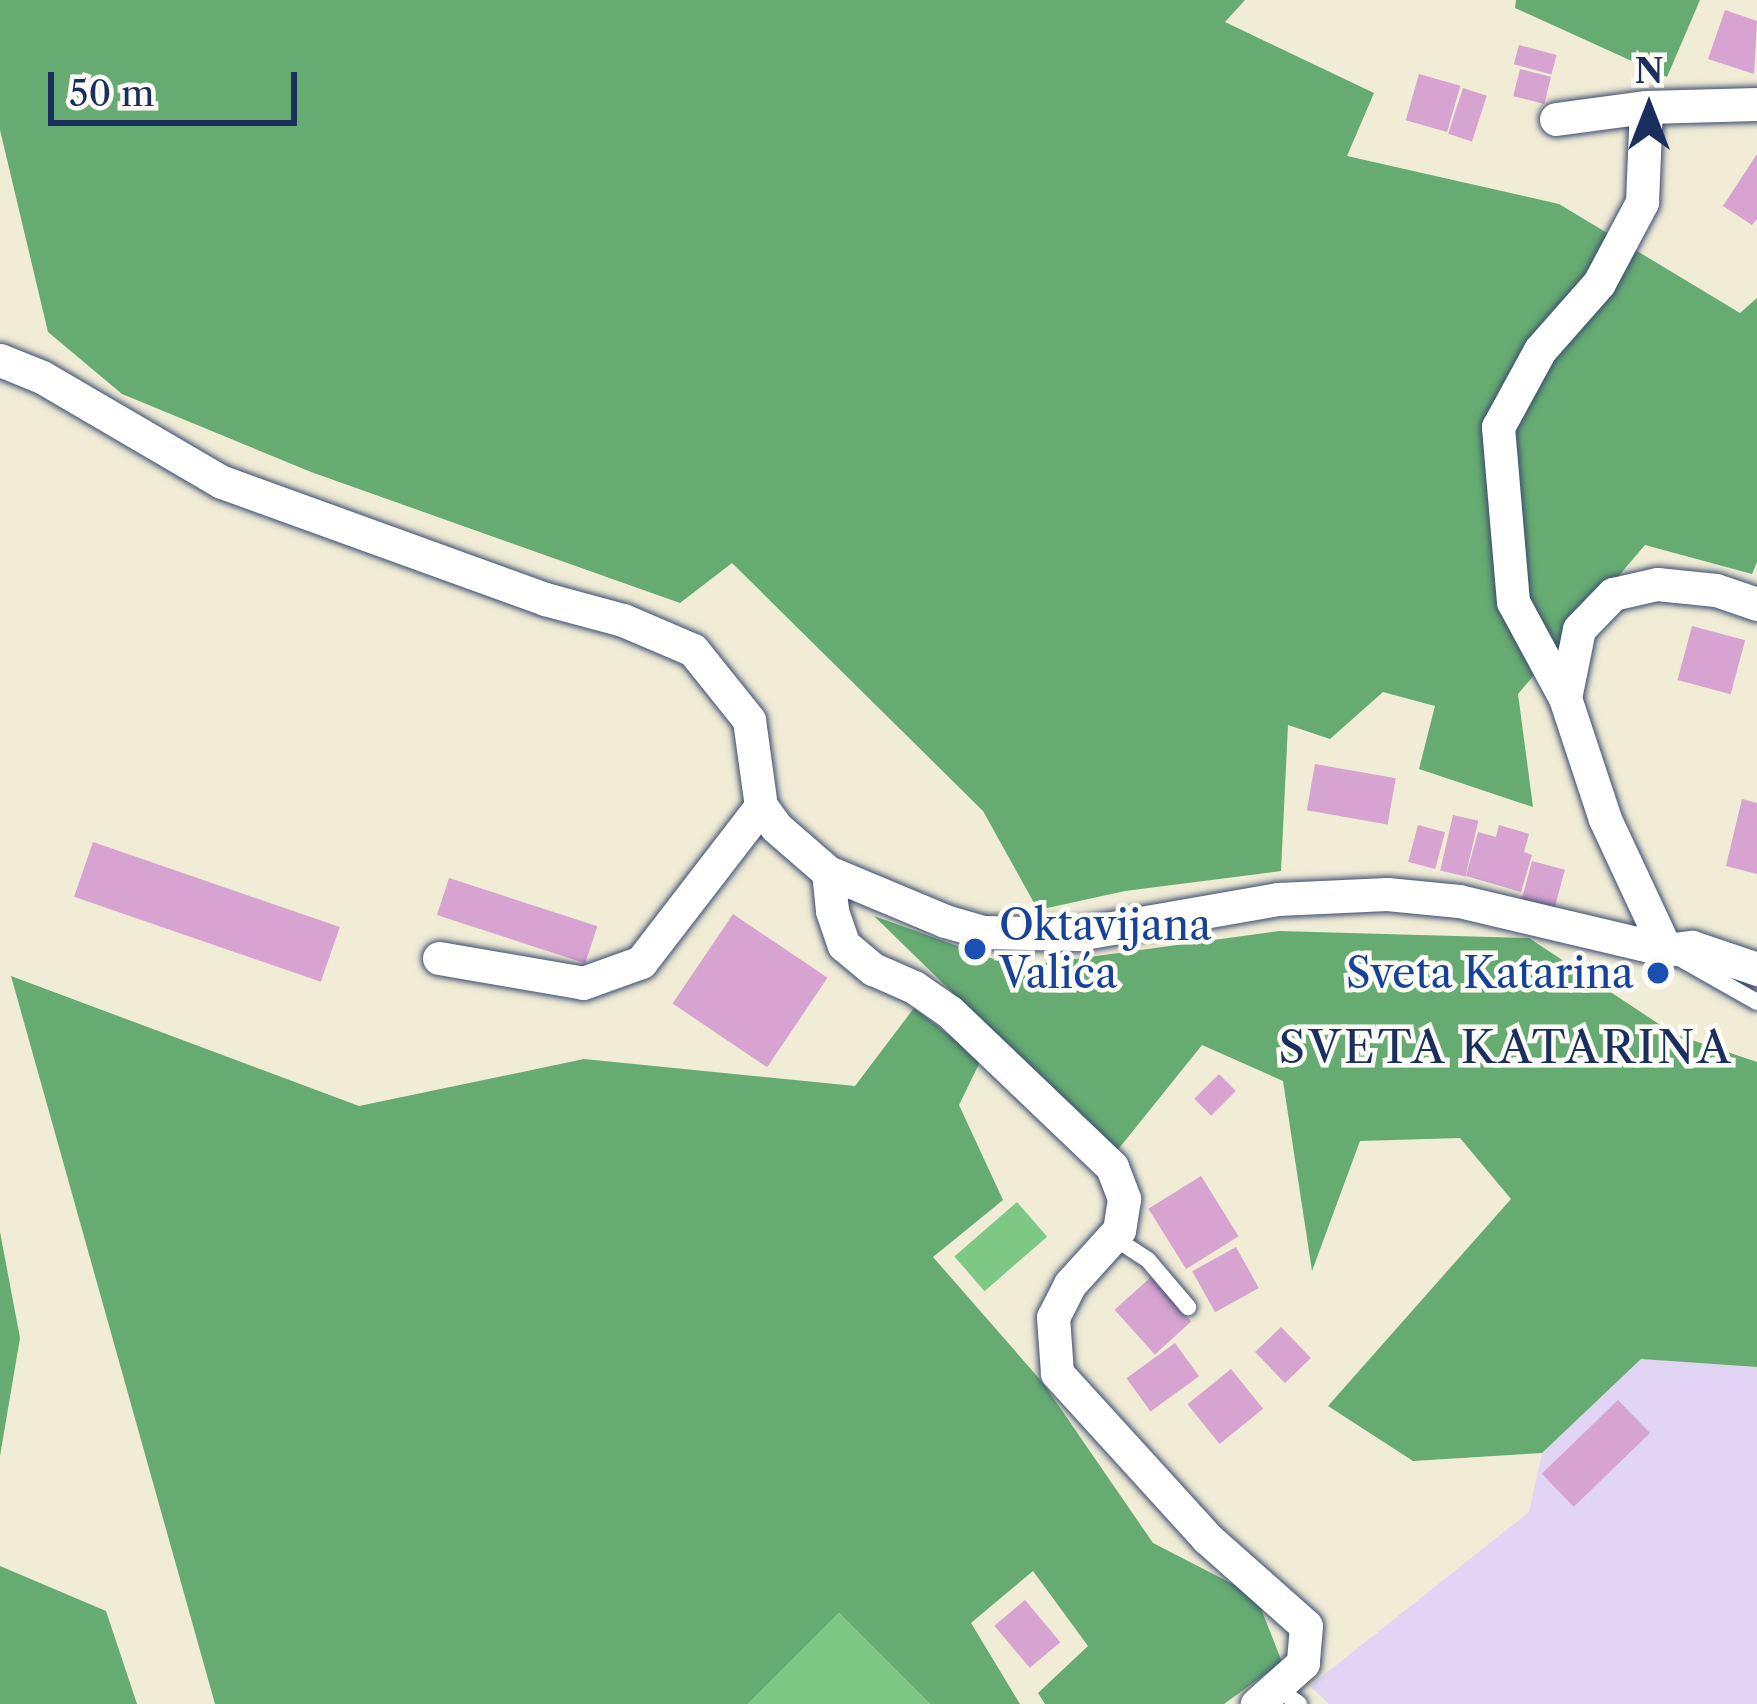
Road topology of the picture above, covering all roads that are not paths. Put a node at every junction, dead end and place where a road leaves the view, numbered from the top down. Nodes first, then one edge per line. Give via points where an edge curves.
1 (1757, 104) edge
2 (1646, 107) junction
3 (1556, 118) dead end
4 (0, 360) edge
5 (1757, 604) edge
6 (1565, 698) junction
7 (761, 806) junction
8 (829, 872) junction
9 (1666, 950) junction
10 (439, 958) dead end
11 (1757, 969) edge
12 (1757, 1002) edge
13 (1113, 1237) junction
14 (1187, 1306) dead end
15 (1278, 1699) edge

1 - 2 street
2 - 3 street
2 - 6 street via 1642,202 1599,283 1540,350 1498,427 1513,602
4 - 7 street via 222,482 693,650 748,720
5 - 6 street via 1657,584 1613,594 1579,629
6 - 9 street via 1605,819
7 - 8 street
7 - 10 street via 641,962 583,983
8 - 9 street via 983,932 1078,934 1278,899 1387,894 1459,901
8 - 13 street via 844,945 950,1012 1112,1167 1124,1199
9 - 11 street via 1692,947
9 - 12 lane
13 - 14 lane via 1148,1260
13 - 15 street via 1053,1316 1057,1373 1207,1538 1306,1626 1303,1663

